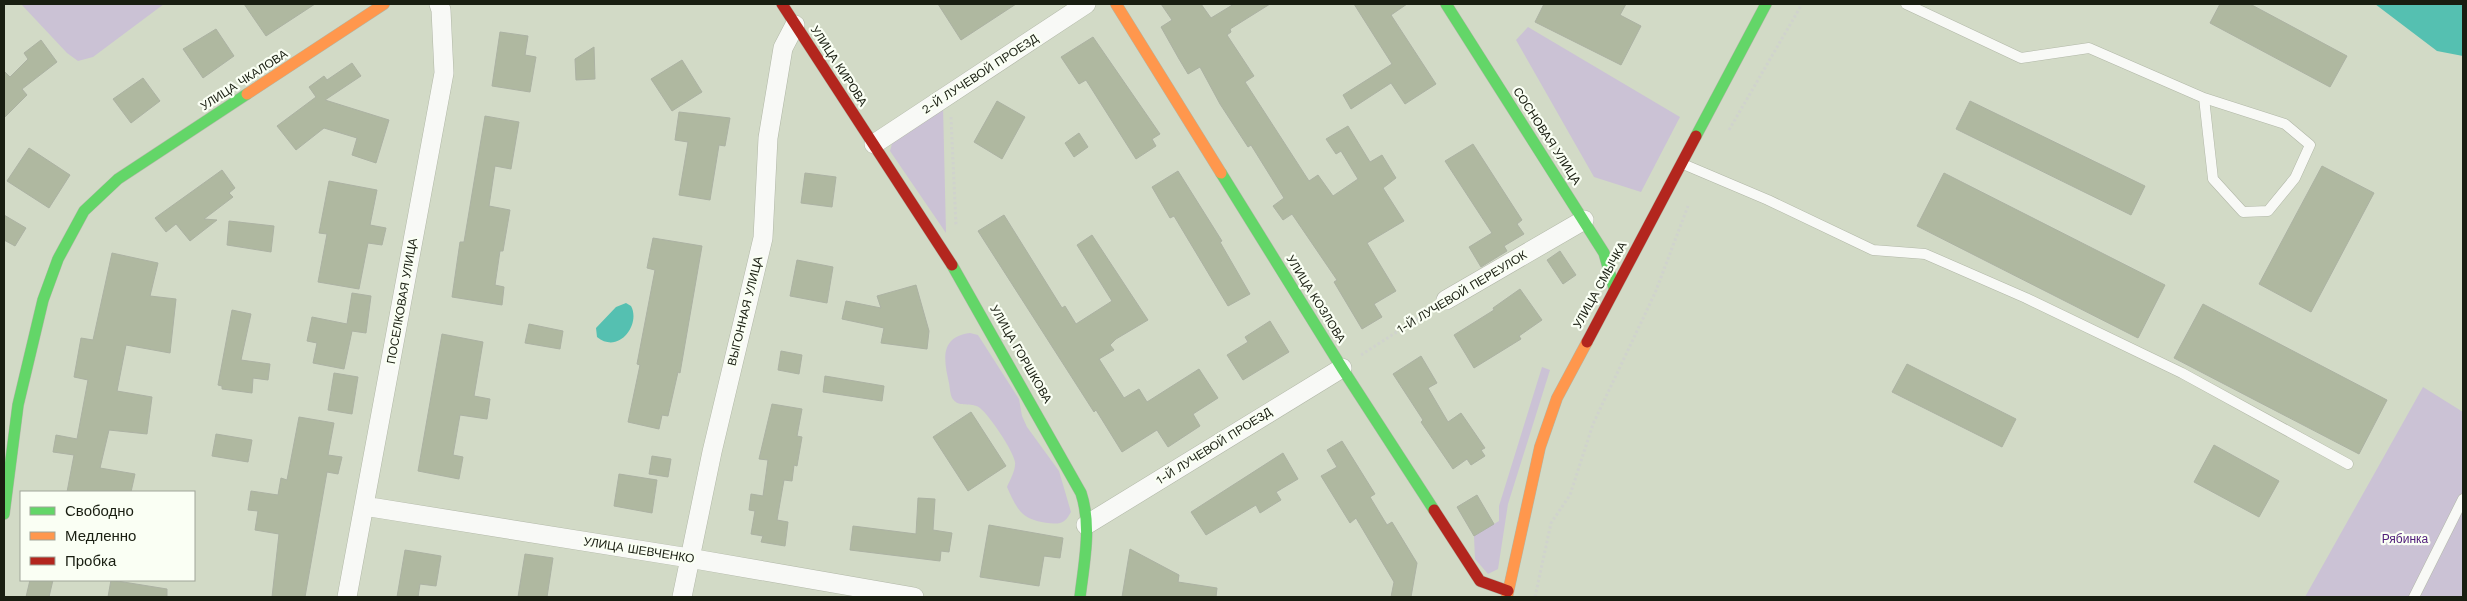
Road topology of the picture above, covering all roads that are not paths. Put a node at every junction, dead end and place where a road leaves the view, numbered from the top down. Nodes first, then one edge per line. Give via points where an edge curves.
1 (384, 4) edge
2 (439, 4) edge
3 (782, 4) edge
4 (1086, 4) edge
5 (1116, 4) edge
6 (1446, 4) edge
7 (1766, 4) edge
8 (1906, 4) edge
9 (796, 25) junction
10 (2204, 98) junction
11 (874, 144) junction
12 (1682, 164) junction
13 (1584, 220) junction
14 (1614, 288) junction
15 (1446, 300) road end
16 (1342, 368) junction
17 (2348, 464) dead end
18 (2463, 499) edge
19 (364, 506) junction
20 (4, 514) edge
21 (1086, 525) junction
22 (689, 558) junction
23 (1507, 594) edge
24 (347, 597) edge
25 (682, 597) edge
26 (914, 597) edge
27 (1080, 597) edge
28 (2414, 597) edge

1 - 20 street, УЛИЦА ЧКАЛОВА via 118,178 84,211 58,259 43,300 18,405
2 - 19 street, ПОСЕЛКОВАЯ УЛИЦА via 444,72
3 - 9 street, УЛИЦА КИРОВА
4 - 11 street, 2-Й ЛУЧЕВОЙ ПРОЕЗД
5 - 16 street, УЛИЦА КОЗЛОВА
6 - 13 street, СОСНОВАЯ УЛИЦА
7 - 12 street, УЛИЦА СМЫЧКА
8 - 10 lane via 2021,58 2089,48
9 - 11 street, УЛИЦА КИРОВА
9 - 22 street, ВЫГОННАЯ УЛИЦА via 783,48 769,130 763,238
10 - 10 lane via 2286,124 2310,145 2295,178 2268,211 2244,212 2213,179
11 - 21 street, УЛИЦА ГОРШКОВА via 958,274 1055,440 1083,499
12 - 14 street, УЛИЦА СМЫЧКА
12 - 17 lane via 1873,250 1925,254 2026,298 2182,373
13 - 14 street, СОСНОВАЯ УЛИЦА via 1604,253
13 - 15 street, 1-Й ЛУЧЕВОЙ ПЕРЕУЛОК
14 - 23 street, УЛИЦА СМЫЧКА via 1557,398 1540,447
16 - 21 street, 1-Й ЛУЧЕВОЙ ПРОЕЗД
16 - 23 street, УЛИЦА КОЗЛОВА via 1480,582
18 - 28 lane
19 - 22 street, УЛИЦА ШЕВЧЕНКО
19 - 24 street, ПОСЕЛКОВАЯ УЛИЦА
21 - 27 street, УЛИЦА ГОРШКОВА
22 - 25 street, ВЫГОННАЯ УЛИЦА
22 - 26 street, УЛИЦА ШЕВЧЕНКО

